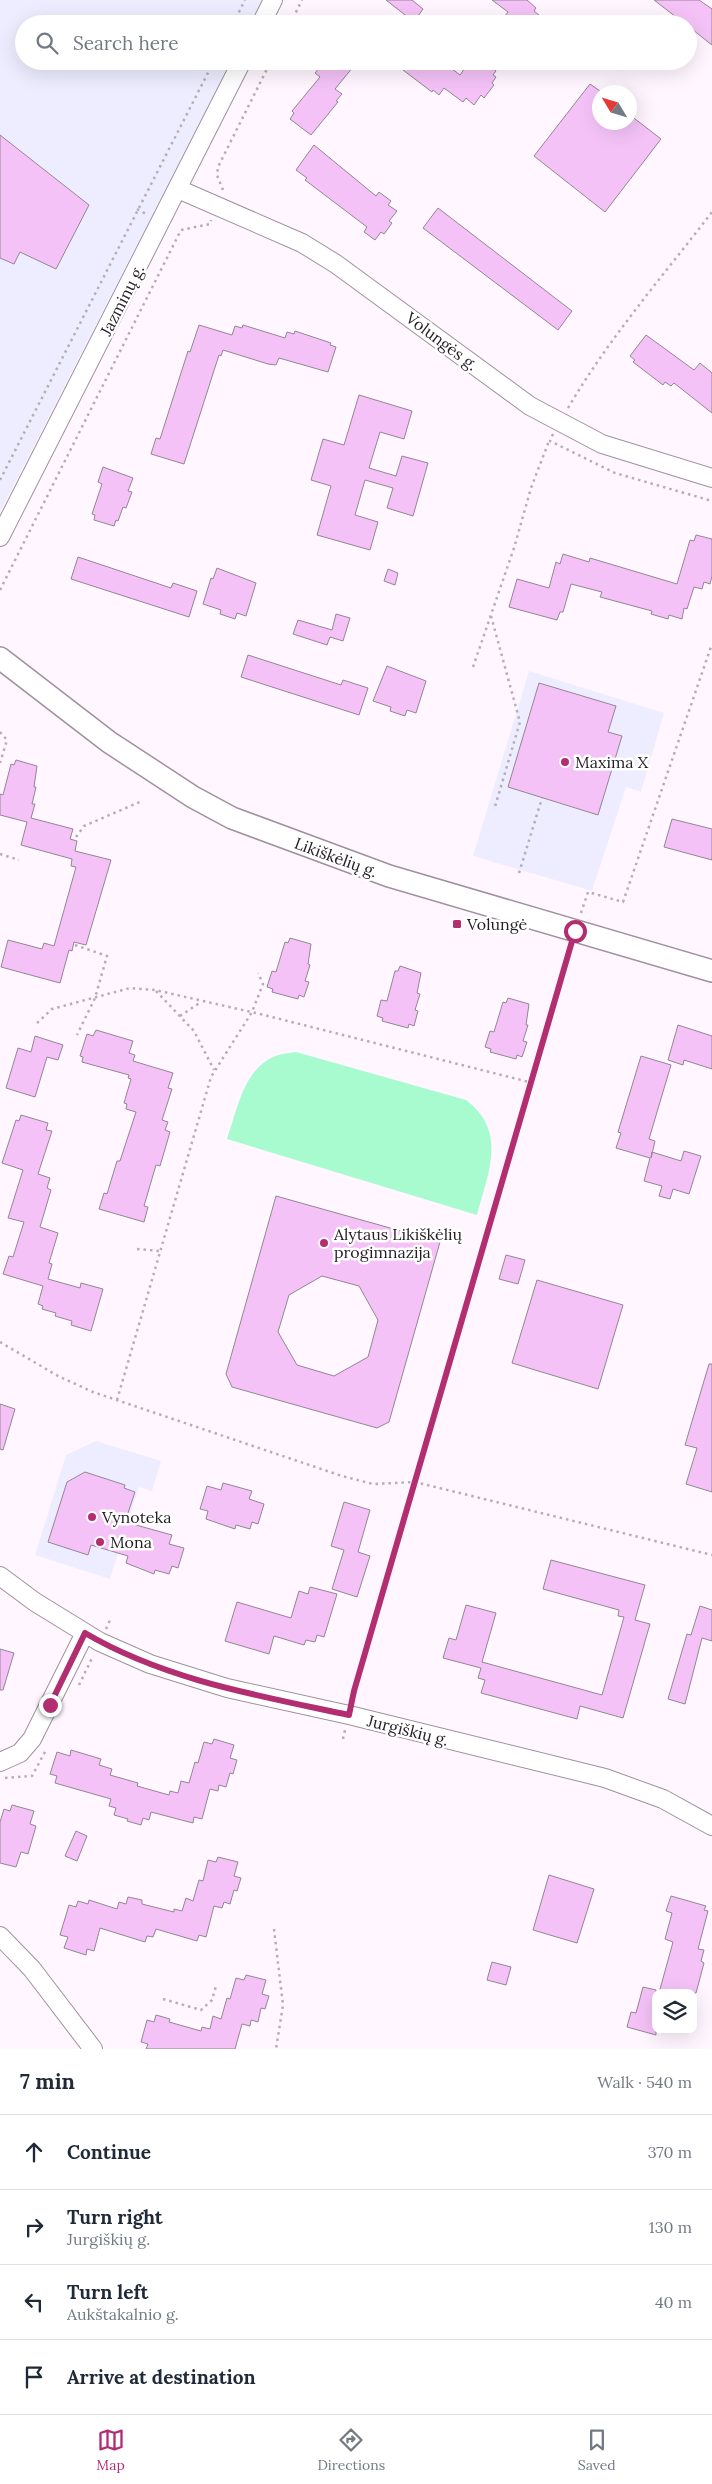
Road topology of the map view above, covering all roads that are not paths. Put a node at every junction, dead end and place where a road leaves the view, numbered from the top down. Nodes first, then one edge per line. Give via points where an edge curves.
1 (273, 0) edge
2 (266, 15) edge
3 (238, 70) edge
4 (178, 189) junction
5 (712, 478) edge
6 (0, 537) edge
7 (0, 658) edge
8 (712, 971) edge
9 (0, 1576) edge
10 (85, 1633) junction
11 (0, 1762) edge
12 (712, 1826) edge
13 (0, 1936) edge
14 (93, 2049) edge

1 - 2 street
3 - 4 street, Jazminų g.
4 - 5 street, Volungės g. via 302,243 336,264 505,388 560,422 602,444
4 - 6 street, Jazminų g.
7 - 8 street, Likiškėlių g. via 109,742 185,792 232,818 389,876
9 - 10 street, Jurgiškių g.
10 - 11 street via 32,1739 20,1753
10 - 12 street, Jurgiškių g. via 150,1664 199,1680 605,1778 663,1799
13 - 14 street via 32,1968

